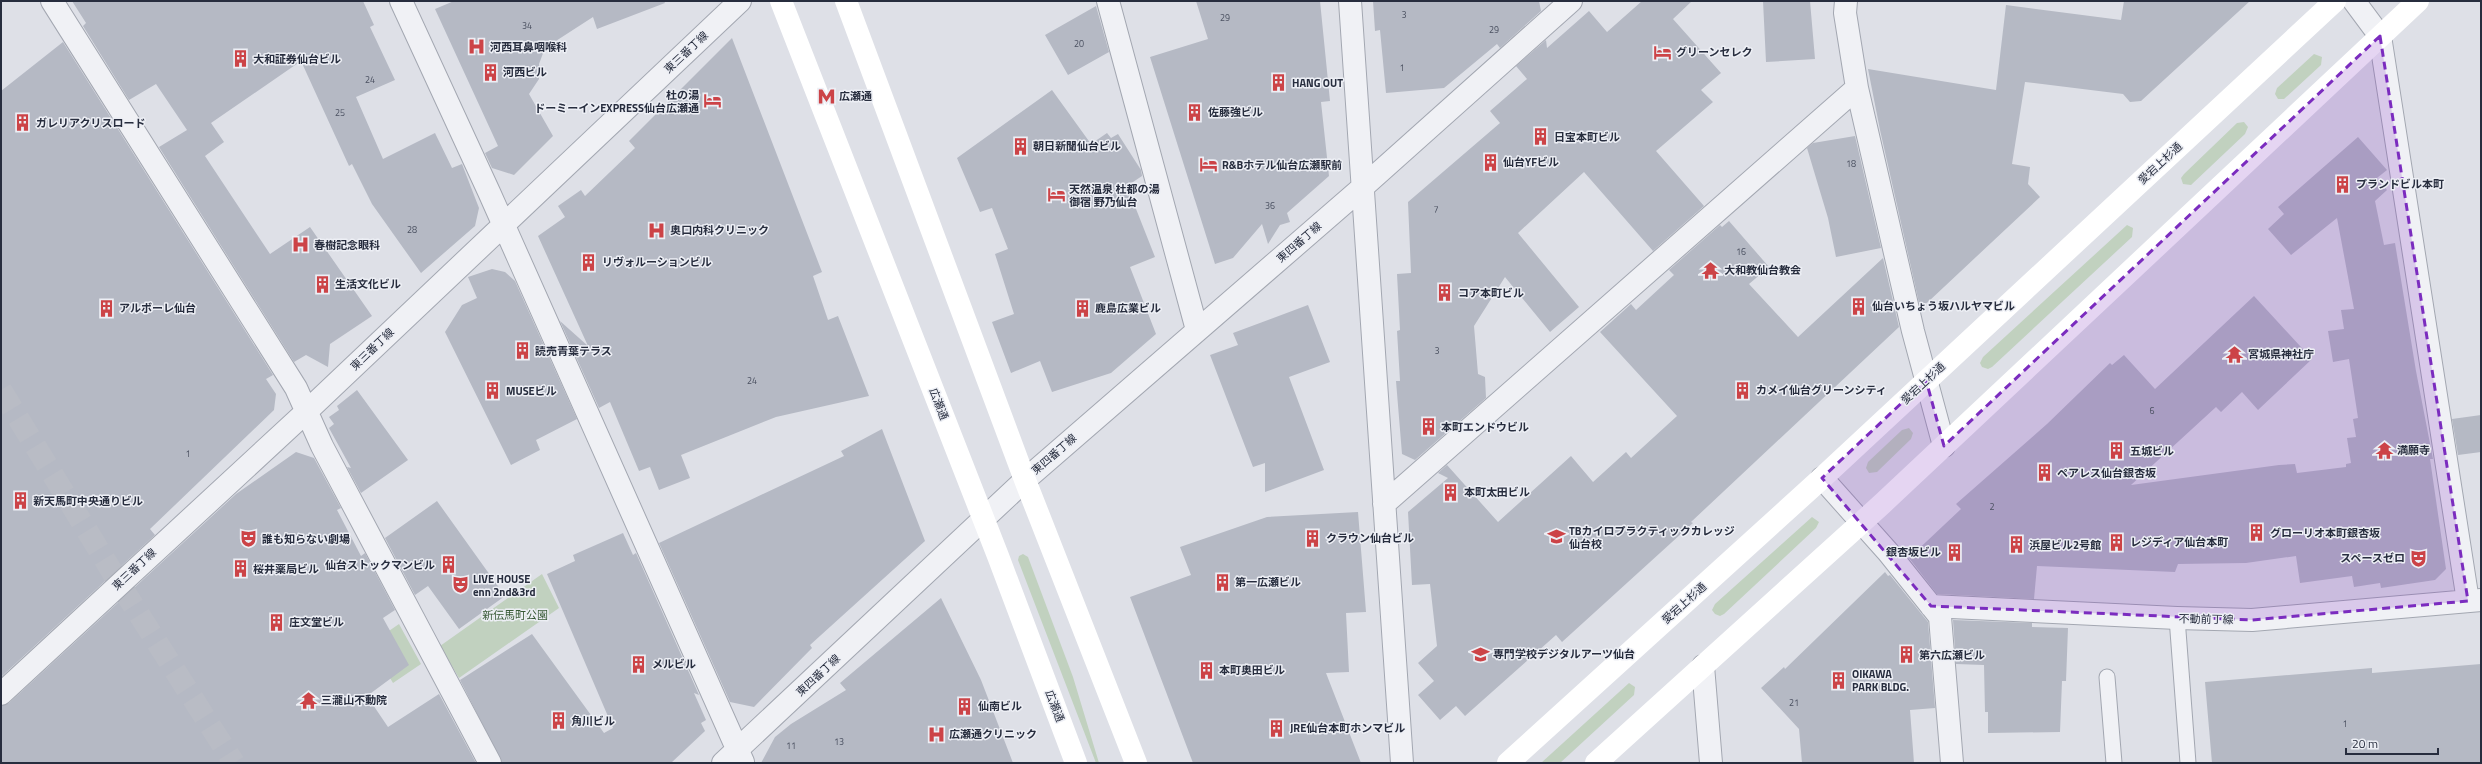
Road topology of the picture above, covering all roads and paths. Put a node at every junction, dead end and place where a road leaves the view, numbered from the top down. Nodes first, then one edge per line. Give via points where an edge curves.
1 (52, 1) edge
2 (401, 1) edge
3 (740, 1) edge
4 (781, 1) edge
5 (846, 1) edge
6 (1108, 1) edge
7 (1350, 1) edge
8 (1571, 1) edge
9 (1846, 1) edge
10 (2335, 1) edge
11 (2354, 1) edge
12 (2418, 1) edge
13 (2380, 36) junction
14 (1858, 88) junction
15 (1364, 186) junction
16 (504, 225) junction
17 (1197, 330) junction
18 (1926, 380) junction
19 (306, 412) junction
20 (1944, 446) junction
21 (1822, 478) junction
22 (1025, 480) junction
23 (1384, 504) junction
24 (983, 520) junction
25 (1861, 522) junction
26 (2475, 600) edge
27 (1931, 606) junction
28 (2176, 618) junction
29 (1702, 666) junction
30 (2107, 677) dead end
31 (1, 694) edge
32 (735, 758) edge
33 (490, 763) edge
34 (1076, 763) edge
35 (1136, 763) edge
36 (1402, 763) edge
37 (1508, 763) edge
38 (1596, 763) edge
39 (1711, 763) edge
40 (1952, 763) edge
41 (2114, 763) edge
42 (2188, 763) edge

1 - 19 street via 296,388
2 - 16 street
3 - 16 street, 東三番丁線
4 - 24 street, 広瀬通
5 - 22 street
6 - 17 street
7 - 15 street
8 - 15 street, 東四番丁線
9 - 14 street via 1845,13
10 - 18 street, 愛宕上杉通
11 - 13 street
12 - 13 street
13 - 20 street
13 - 26 street
14 - 18 street
14 - 23 street
15 - 17 street, 東四番丁線
15 - 23 street
16 - 19 street, 東三番丁線
16 - 32 street
17 - 22 street, 東四番丁線
18 - 20 street
18 - 21 street, 愛宕上杉通
19 - 31 street, 東三番丁線
19 - 33 street
20 - 25 street
21 - 25 street
21 - 37 street, 愛宕上杉通
22 - 24 street, 東四番丁線
22 - 35 street
23 - 36 street
24 - 32 street, 東四番丁線
24 - 34 street, 広瀬通
25 - 27 street
25 - 29 street
26 - 28 street, 不動前丁線 via 2252,620
27 - 28 street, 不動前丁線
27 - 40 street via 1940,617
28 - 42 lane
29 - 38 street
29 - 39 street
30 - 41 lane

